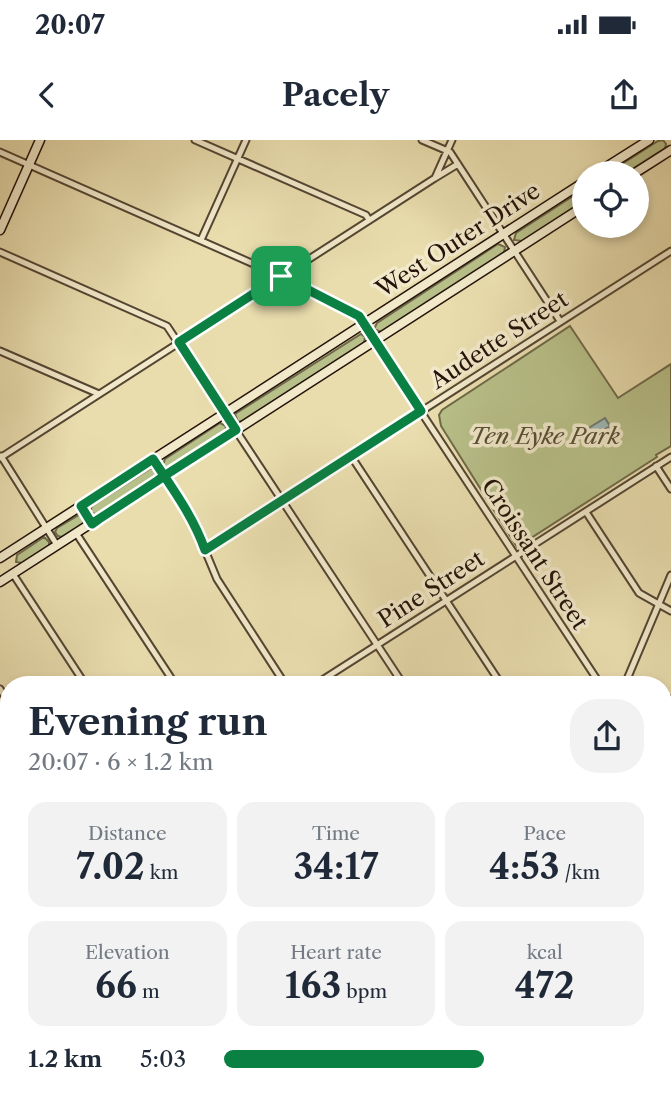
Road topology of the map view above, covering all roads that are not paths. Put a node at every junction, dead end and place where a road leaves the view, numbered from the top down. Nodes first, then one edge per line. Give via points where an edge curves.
1 (40, 140) edge
2 (195, 140) edge
3 (246, 140) edge
4 (422, 140) edge
5 (452, 140) edge
6 (643, 141) edge
7 (671, 150) edge
8 (447, 151) junction
9 (0, 152) edge
10 (237, 158) junction
11 (614, 161) edge
12 (29, 164) junction
13 (458, 164) junction
14 (649, 164) edge
15 (435, 178) junction
16 (572, 190) edge
17 (572, 214) edge
18 (369, 220) junction
19 (0, 230) edge
20 (504, 234) junction
21 (201, 240) junction
22 (515, 251) junction
23 (671, 251) edge
24 (0, 252) edge
25 (281, 276) junction
26 (560, 321) junction
27 (364, 323) junction
28 (375, 341) junction
29 (179, 342) junction
30 (0, 351) edge
31 (99, 394) junction
32 (421, 411) junction
33 (225, 413) junction
34 (236, 430) junction
35 (351, 456) junction
36 (0, 457) edge
37 (671, 457) edge
38 (153, 459) junction
39 (656, 466) junction
40 (164, 476) junction
41 (671, 489) edge
42 (282, 500) junction
43 (81, 506) junction
44 (586, 512) junction
45 (92, 524) junction
46 (46, 528) junction
47 (76, 533) junction
48 (57, 545) junction
49 (205, 550) junction
50 (515, 555) junction
51 (0, 558) edge
52 (13, 574) junction
53 (671, 575) edge
54 (0, 582) edge
55 (446, 600) junction
56 (659, 605) junction
57 (671, 611) edge
58 (376, 644) junction
59 (80, 676) edge
60 (169, 676) edge
61 (280, 676) edge
62 (328, 676) edge
63 (398, 676) edge
64 (496, 676) edge
65 (595, 676) edge
66 (628, 676) edge

1 - 12 main road
2 - 10 street
3 - 10 street
4 - 8 street
5 - 8 street
6 - 11 main road
7 - 14 main road
8 - 13 street
8 - 15 street
9 - 12 street, Croissant Street
10 - 18 street
10 - 21 street
12 - 19 main road
12 - 21 street, Croissant Street
13 - 15 street
13 - 20 street
15 - 18 street
16 - 20 main road, West Outer Drive
17 - 22 main road, West Outer Drive
18 - 25 street
20 - 22 street
20 - 27 main road, West Outer Drive
21 - 25 street, Croissant Street
22 - 26 street
22 - 28 main road, West Outer Drive
23 - 26 street, Audette Street
24 - 29 street via 165,324
25 - 27 street, Croissant Street via 356,313
25 - 29 street
26 - 32 street, Audette Street
27 - 28 street, Croissant Street
27 - 33 main road, West Outer Drive
28 - 32 street, Croissant Street
28 - 34 main road, West Outer Drive
29 - 31 street
29 - 33 street
30 - 31 street
31 - 36 street
32 - 35 street, Audette Street
32 - 50 street, Croissant Street
33 - 34 street
33 - 38 main road, West Outer Drive
34 - 40 main road, West Outer Drive
34 - 42 street
35 - 42 street, Audette Street
35 - 55 street
36 - 46 street
37 - 39 street, Pine Street
38 - 40 main road
38 - 43 main road, West Outer Drive
39 - 41 street
39 - 44 street, Pine Street
40 - 45 main road, West Outer Drive
40 - 49 street via 192,519
42 - 49 street, Audette Street
42 - 58 street
43 - 45 main road
43 - 46 main road, West Outer Drive
44 - 50 street, Pine Street
44 - 56 street via 639,593
45 - 47 main road, West Outer Drive
46 - 48 street
46 - 51 main road, West Outer Drive
47 - 48 main road, West Outer Drive
47 - 60 street
48 - 52 main road, West Outer Drive
49 - 61 street via 217,579
50 - 55 street, Pine Street
50 - 65 street, Croissant Street
52 - 54 main road, West Outer Drive
52 - 59 street
53 - 56 street
55 - 58 street, Pine Street
55 - 64 street
56 - 57 street
56 - 66 street
58 - 62 street, Pine Street
58 - 63 street

